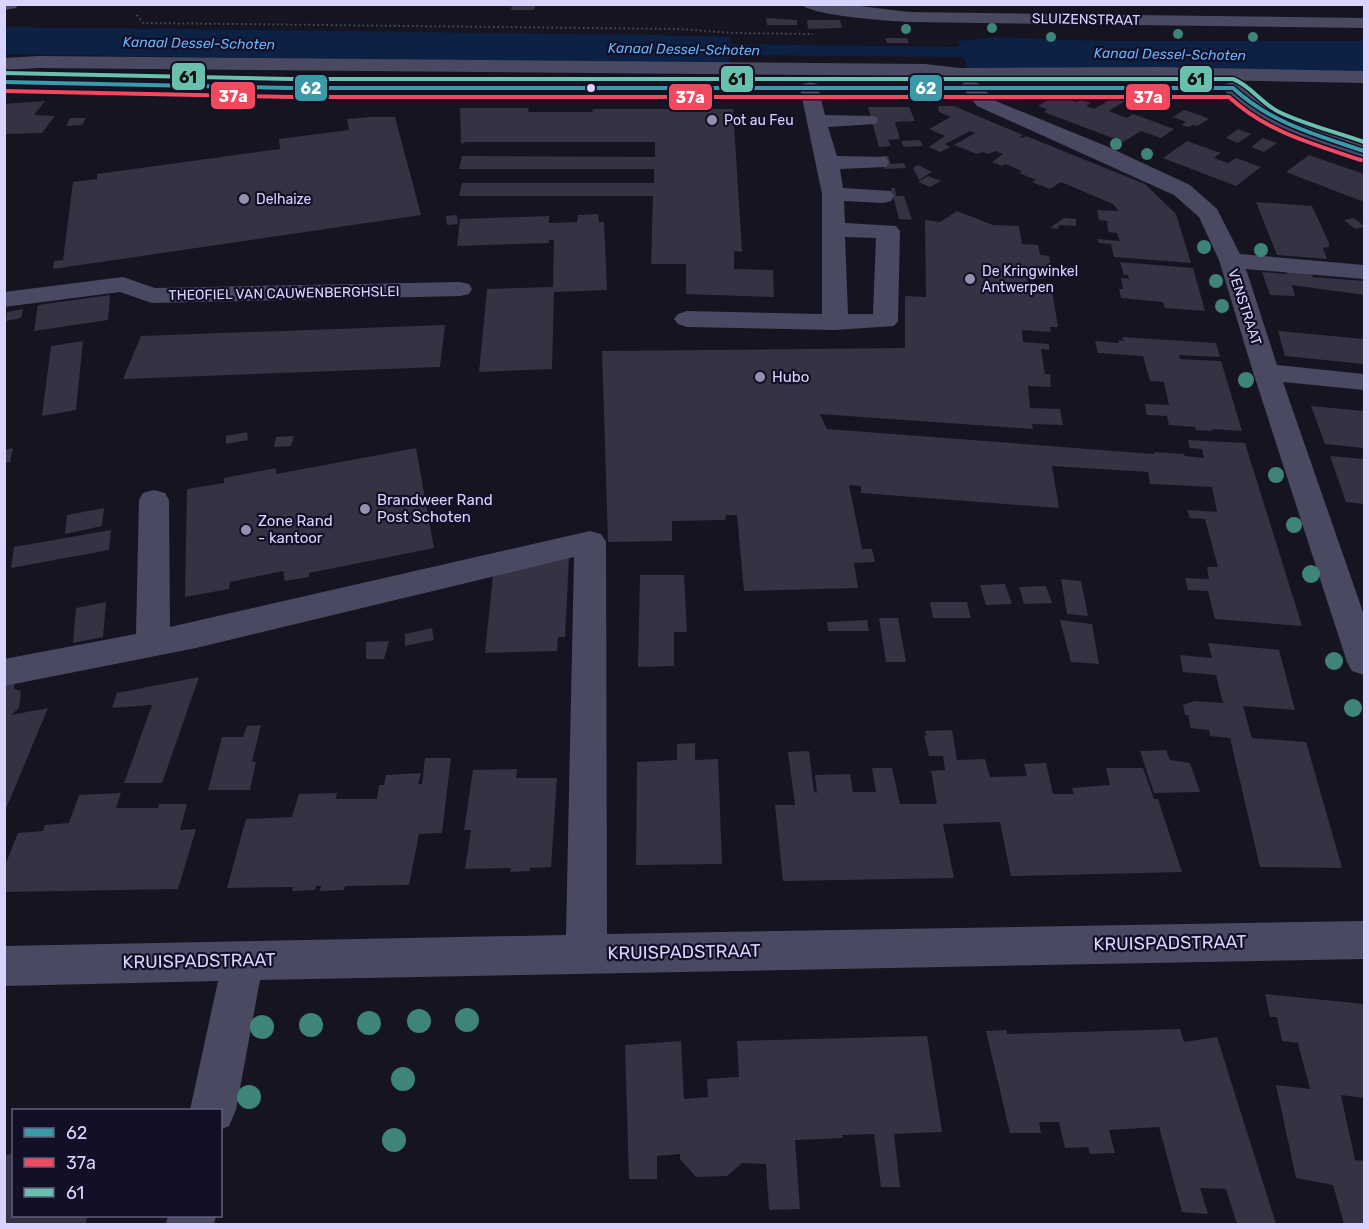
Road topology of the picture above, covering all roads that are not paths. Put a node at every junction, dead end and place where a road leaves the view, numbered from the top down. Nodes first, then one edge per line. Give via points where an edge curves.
1 (10, 4) edge
2 (809, 4) edge
3 (4, 5) edge
4 (1365, 23) edge
5 (4, 64) edge
6 (1365, 77) edge
7 (4, 82) edge
8 (971, 86) junction
9 (810, 88) junction
10 (1233, 88) junction
11 (1365, 89) edge
12 (868, 120) dead end
13 (816, 121) junction
14 (1365, 151) edge
15 (878, 162) dead end
16 (828, 163) junction
17 (832, 194) junction
18 (883, 196) dead end
19 (832, 230) junction
20 (1231, 260) junction
21 (1365, 272) edge
22 (460, 289) dead end
23 (4, 300) edge
24 (687, 319) dead end
25 (836, 322) junction
26 (1266, 372) junction
27 (1365, 382) edge
28 (154, 500) dead end
29 (1359, 627) edge
30 (153, 644) junction
31 (1365, 662) edge
32 (4, 673) edge
33 (1365, 940) edge
34 (586, 954) junction
35 (243, 960) junction
36 (4, 966) edge
37 (213, 1109) edge

1 - 3 street
2 - 4 street, SLUIZENSTRAAT via 909,17
5 - 6 street
7 - 9 street via 329,88
8 - 9 street
8 - 10 street
8 - 20 street, VENSTRAAT via 991,106 1182,190 1209,214
9 - 13 street
10 - 11 street
10 - 14 street via 1259,112
12 - 13 street
13 - 16 street
15 - 16 street
16 - 17 street
17 - 18 street
17 - 19 street
19 - 25 street
19 - 25 street via 888,231 885,321
20 - 21 street
20 - 26 street, VENSTRAAT
22 - 23 street, THEOFIEL VAN CAUWENBERGHSLEI via 152,296 123,284
24 - 25 street
26 - 27 street
26 - 29 street, VENSTRAAT
28 - 30 street
29 - 31 street, VENSTRAAT
30 - 32 street
30 - 34 street via 590,542
33 - 34 street, KRUISPADSTRAAT
34 - 35 street, KRUISPADSTRAAT
35 - 36 street, KRUISPADSTRAAT
35 - 37 street

